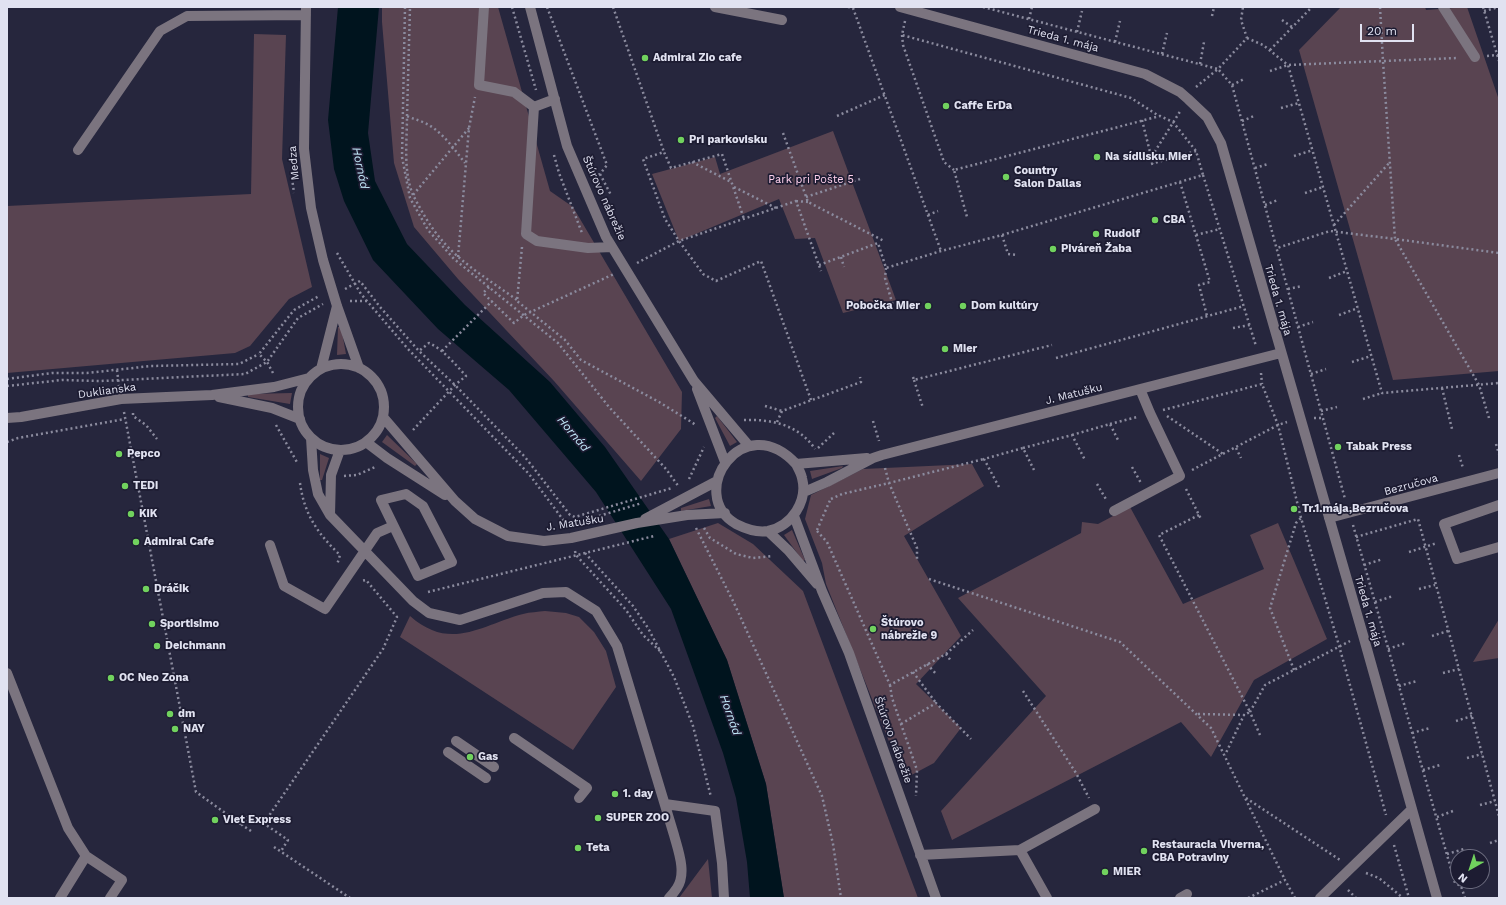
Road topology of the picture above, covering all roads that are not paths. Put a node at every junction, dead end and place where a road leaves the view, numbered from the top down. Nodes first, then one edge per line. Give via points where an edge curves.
1 (484, 7) edge
2 (530, 7) edge
3 (715, 7) edge
4 (1444, 7) edge
5 (904, 8) edge
6 (269, 11) edge
7 (306, 11) edge
8 (782, 20) dead end
9 (1475, 57) road end
10 (554, 99) junction
11 (534, 106) junction
12 (78, 150) dead end
13 (612, 247) junction
14 (335, 301) junction
15 (1281, 353) junction
16 (359, 368) junction
17 (321, 369) junction
18 (309, 378) junction
19 (694, 381) junction
20 (1140, 389) junction
21 (212, 395) junction
22 (383, 417) junction
23 (7, 418) edge
24 (300, 419) junction
25 (312, 438) junction
26 (366, 442) junction
27 (749, 446) junction
28 (340, 450) junction
29 (877, 456) junction
30 (725, 462) junction
31 (796, 464) junction
32 (1499, 473) edge
33 (717, 481) junction
34 (804, 492) junction
35 (455, 501) junction
36 (1499, 505) edge
37 (1114, 512) dead end
38 (725, 513) junction
39 (330, 515) junction
40 (794, 516) junction
41 (1329, 518) junction
42 (638, 523) junction
43 (393, 526) junction
44 (768, 531) junction
45 (270, 544) dead end
46 (1499, 547) edge
47 (364, 551) junction
48 (822, 591) junction
49 (7, 673) edge
50 (514, 738) dead end
51 (456, 741) dead end
52 (448, 752) dead end
53 (494, 767) dead end
54 (486, 778) dead end
55 (579, 798) dead end
56 (665, 804) junction
57 (1095, 809) road end
58 (1412, 809) junction
59 (1020, 850) junction
60 (920, 855) junction
61 (86, 856) junction
62 (60, 898) edge
63 (110, 898) edge
64 (669, 898) edge
65 (724, 898) edge
66 (936, 898) edge
67 (1047, 898) edge
68 (1320, 898) edge
69 (1437, 898) edge

1 - 11 street via 479,85 514,92
2 - 10 street, Štúrovo nábrežie
3 - 8 street
4 - 9 street
5 - 15 street, Trieda 1. mája via 1145,74 1180,92 1188,99 1207,117 1221,143
6 - 7 street, Medza
6 - 12 street, Medza via 187,16 160,31
7 - 14 street, Medza via 304,149 311,208
10 - 11 street
10 - 13 street, Štúrovo nábrežie via 568,146
11 - 13 street via 526,234 537,241 588,248
13 - 19 street, Štúrovo nábrežie
14 - 16 street, Medza
14 - 17 street
15 - 20 street, J. Matušku
15 - 41 street, Trieda 1. mája
16 - 17 street via 333,364
16 - 22 street via 371,376 380,388 384,402
17 - 18 street
18 - 21 street via 274,387
18 - 24 street via 301,390 298,404
19 - 27 street
19 - 30 street
20 - 29 street, J. Matušku
20 - 37 street via 1180,476
21 - 23 street, Duklianska via 121,399
21 - 24 street via 272,408
22 - 26 street via 380,427
22 - 35 street
24 - 25 street
25 - 28 street via 325,446
25 - 39 street via 313,470 318,494
26 - 28 street via 354,448
26 - 35 street
27 - 30 street via 736,452
27 - 31 street via 763,444 776,447
28 - 39 street via 331,475
29 - 31 street
29 - 34 street
30 - 33 street
31 - 34 street via 802,477
32 - 41 street, Bezručova
33 - 38 street via 719,503
33 - 42 street
34 - 40 street via 801,505
35 - 42 street, J. Matušku via 475,519 508,536 544,541 571,538
36 - 46 street via 1444,524 1457,559
38 - 42 street via 689,515
38 - 44 street via 733,522 744,528
39 - 47 street
40 - 44 street via 782,526
40 - 48 street
41 - 58 street, Trieda 1. mája
43 - 43 street via 418,576 452,562 423,506 406,494 381,500
43 - 47 street via 377,533
44 - 48 street via 788,550
45 - 47 street via 284,586 325,609
47 - 56 street via 413,601 429,613 460,620 543,593 566,592 596,612 617,646
48 - 60 street, Štúrovo nábrežie via 849,653
49 - 61 street via 68,828
50 - 55 street via 587,788
51 - 53 street
52 - 54 street
56 - 64 street via 681,863 678,887
56 - 65 street via 715,811
57 - 59 street
58 - 68 street
58 - 69 street, Trieda 1. mája
59 - 60 street
59 - 67 street
60 - 66 street, Štúrovo nábrežie
61 - 62 street
61 - 63 street via 122,880

